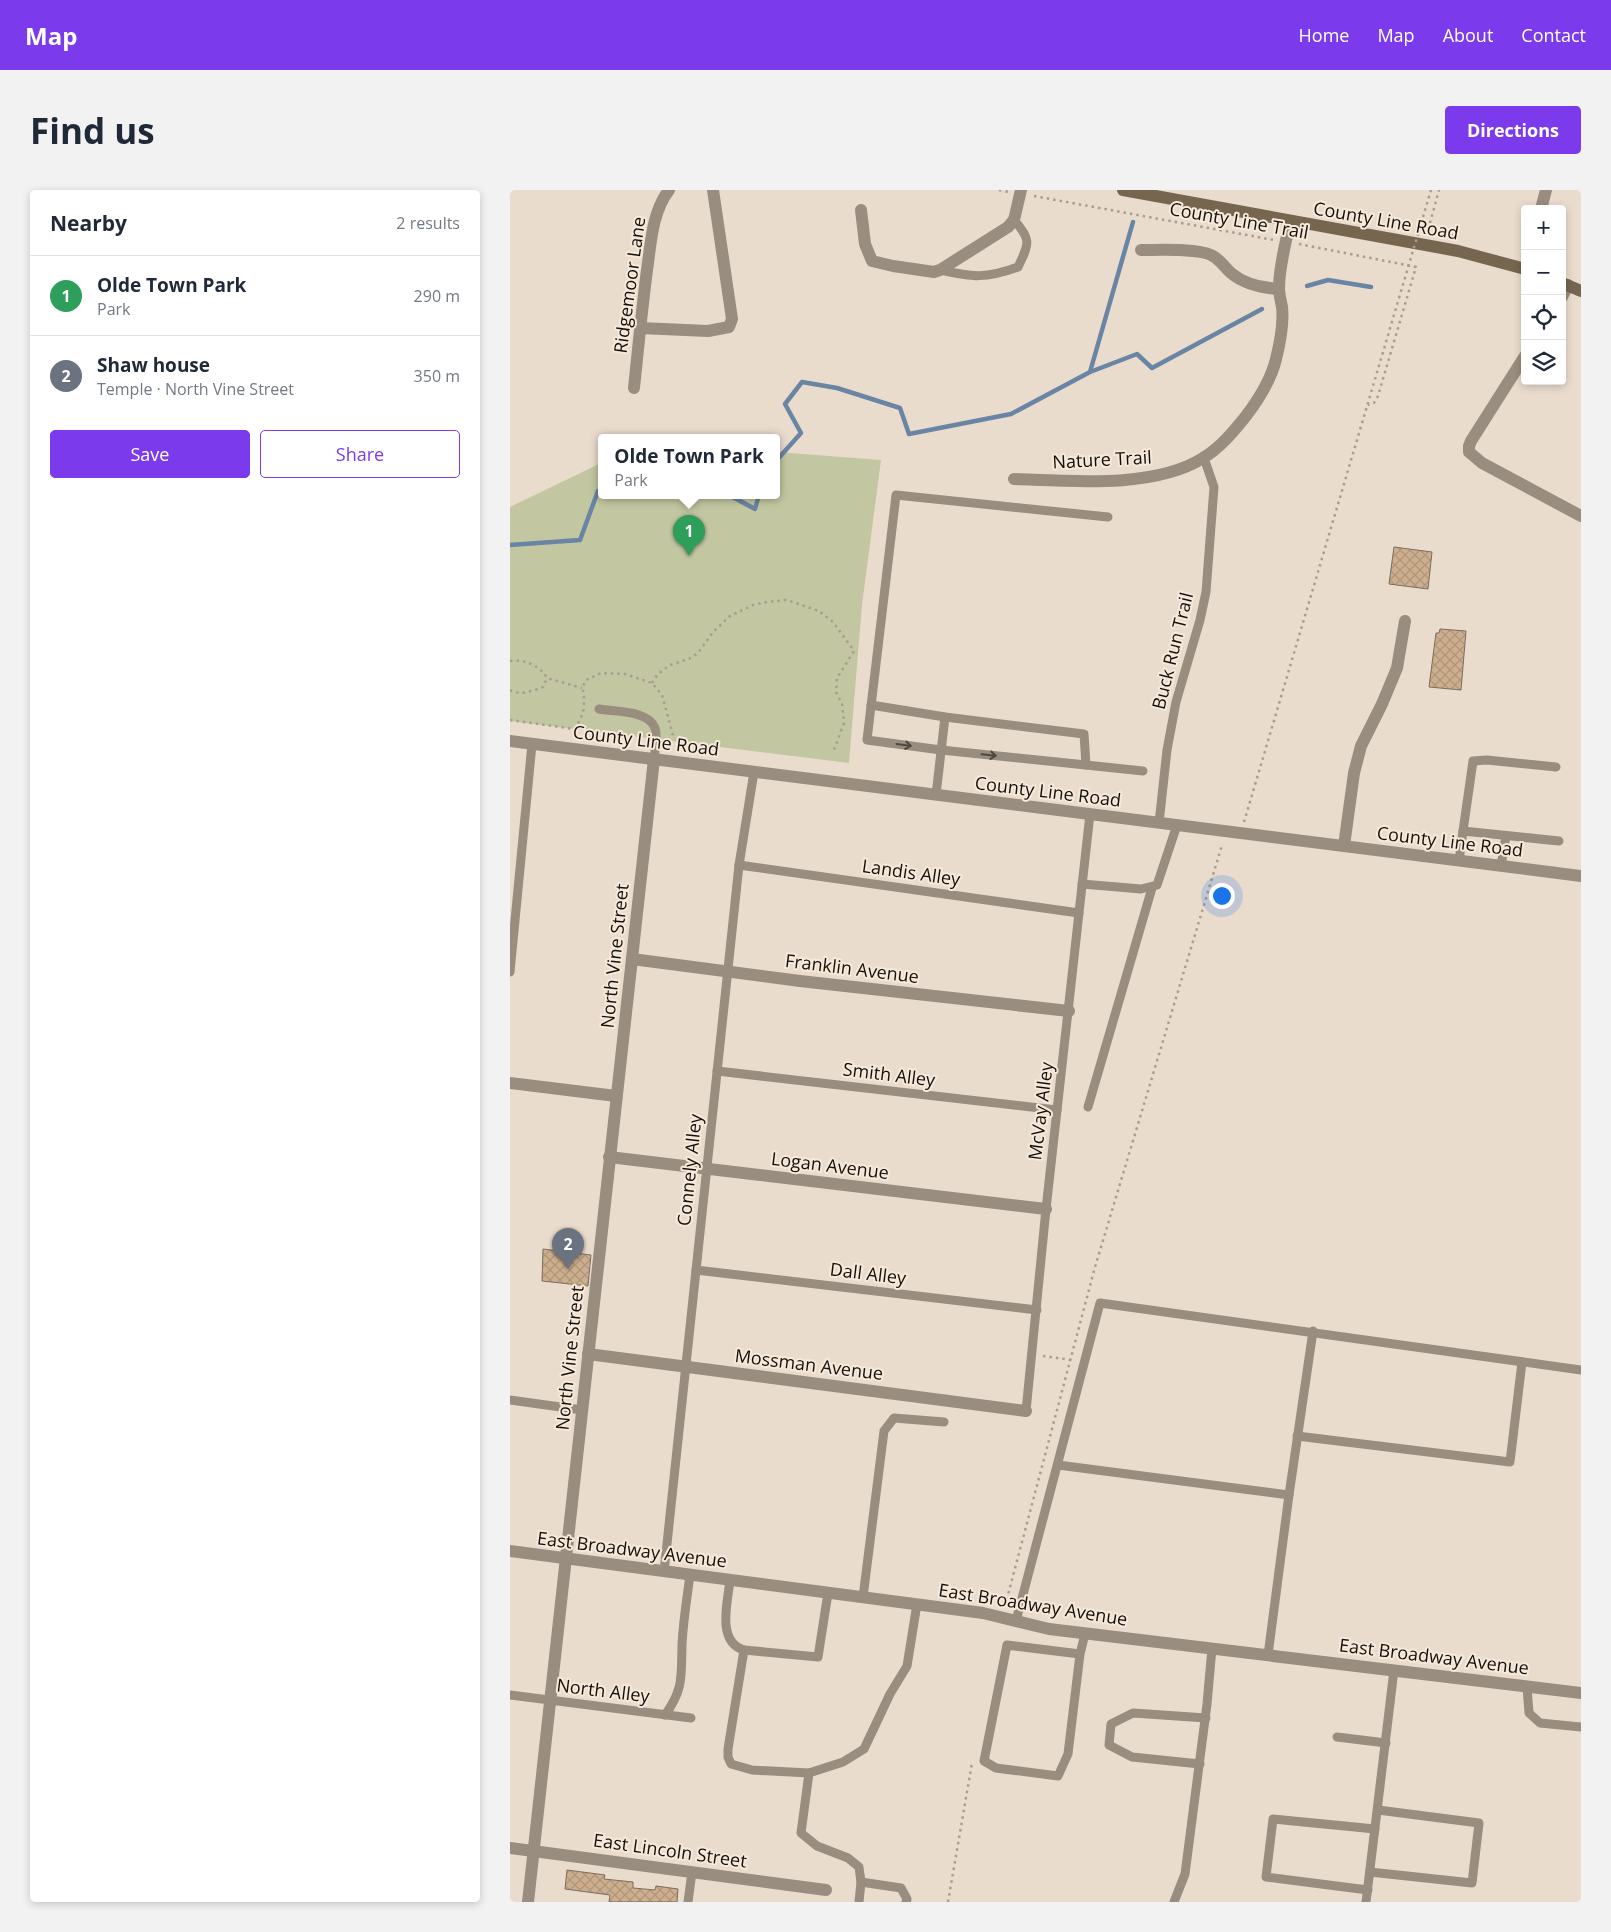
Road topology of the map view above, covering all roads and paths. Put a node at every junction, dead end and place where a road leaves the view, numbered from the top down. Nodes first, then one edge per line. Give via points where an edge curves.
1 (669, 190) edge
2 (713, 190) edge
3 (999, 190) edge
4 (1123, 190) edge
5 (1431, 190) edge
6 (1439, 190) edge
7 (1546, 190) edge
8 (1020, 192) edge
9 (1542, 205) edge
10 (861, 210) dead end
11 (1014, 220) junction
12 (1290, 221) junction
13 (1430, 223) dead end
14 (1286, 242) junction
15 (1141, 250) dead end
16 (1521, 265) edge
17 (940, 270) junction
18 (1566, 284) edge
19 (1279, 289) junction
20 (1581, 291) edge
21 (640, 328) junction
22 (1521, 362) edge
23 (634, 388) dead end
24 (1368, 405) junction
25 (1204, 458) junction
26 (1014, 479) dead end
27 (1108, 516) dead end
28 (1581, 516) edge
29 (1404, 622) dead end
30 (510, 662) edge
31 (546, 678) junction
32 (652, 683) junction
33 (582, 688) junction
34 (510, 690) edge
35 (871, 705) junction
36 (598, 709) dead end
37 (945, 717) junction
38 (510, 720) edge
39 (674, 739) dead end
40 (510, 741) edge
41 (532, 744) junction
42 (834, 750) dead end
43 (941, 750) junction
44 (654, 759) junction
45 (1086, 765) junction
46 (1556, 767) dead end
47 (1143, 771) dead end
48 (754, 772) junction
49 (936, 795) junction
50 (1090, 814) junction
51 (1159, 823) junction
52 (1177, 825) junction
53 (1463, 831) junction
54 (1232, 832) junction
55 (1506, 836) junction
56 (1559, 841) dead end
57 (1344, 846) junction
58 (1459, 861) junction
59 (739, 864) junction
60 (1501, 866) junction
61 (1581, 876) edge
62 (1082, 884) junction
63 (1152, 888) junction
64 (1079, 913) junction
65 (632, 959) junction
66 (728, 971) junction
67 (510, 972) edge
68 (1069, 1011) junction
69 (717, 1071) junction
70 (510, 1084) edge
71 (616, 1096) junction
72 (1088, 1107) dead end
73 (1057, 1110) junction
74 (610, 1157) junction
75 (706, 1170) junction
76 (1046, 1209) junction
77 (696, 1270) junction
78 (1037, 1310) junction
79 (1313, 1332) junction
80 (588, 1354) junction
81 (1033, 1354) junction
82 (1072, 1360) junction
83 (1522, 1362) junction
84 (686, 1367) junction
85 (1581, 1370) edge
86 (510, 1400) edge
87 (582, 1410) junction
88 (1026, 1411) joint
89 (944, 1422) dead end
90 (1298, 1436) junction
91 (1058, 1464) junction
92 (1289, 1495) junction
93 (510, 1552) edge
94 (565, 1559) junction
95 (664, 1572) junction
96 (690, 1575) junction
97 (730, 1580) junction
98 (828, 1593) junction
99 (862, 1597) junction
100 (917, 1604) junction
101 (1002, 1617) junction
102 (1016, 1621) junction
103 (1085, 1634) junction
104 (1212, 1648) junction
105 (744, 1650) junction
106 (1080, 1654) junction
107 (1268, 1655) junction
108 (1394, 1670) junction
109 (1527, 1687) junction
110 (1581, 1694) edge
111 (510, 1695) edge
112 (551, 1700) junction
113 (665, 1715) junction
114 (691, 1718) dead end
115 (1206, 1718) junction
116 (1581, 1727) edge
117 (1337, 1737) dead end
118 (1386, 1743) junction
119 (972, 1762) dead end
120 (1200, 1764) junction
121 (809, 1773) junction
122 (1378, 1810) junction
123 (1375, 1829) junction
124 (510, 1848) edge
125 (534, 1850) junction
126 (692, 1872) junction
127 (1370, 1872) junction
128 (862, 1882) junction
129 (826, 1890) dead end
130 (1368, 1890) junction
131 (528, 1902) edge
132 (688, 1902) edge
133 (859, 1902) edge
134 (906, 1902) edge
135 (948, 1902) edge
136 (1174, 1902) edge
137 (1366, 1902) edge

1 - 21 street, Ridgemoor Lane via 661,200 654,223
2 - 21 street via 732,319 728,327 708,331
3 - 8 path, County Line Trail
4 - 12 main road, County Line Road
5 - 24 path, bridge
6 - 13 path
7 - 9 street
8 - 11 street
8 - 14 path, County Line Trail
10 - 17 street via 865,244 872,261 934,272
11 - 17 street via 1000,233
11 - 17 lane via 1026,233 1028,247 1018,267 970,277
12 - 14 street, Nature Trail
12 - 16 main road, County Line Road
14 - 19 street, Nature Trail
14 - 24 path, County Line Trail via 1416,267 1378,396 1374,403
15 - 19 street via 1210,254 1237,278 1256,286
18 - 20 main road
19 - 25 street, Nature Trail via 1283,324 1273,371 1239,425
21 - 23 street, Ridgemoor Lane
22 - 28 street via 1471,440 1469,452 1482,463
24 - 54 path via 1244,822
25 - 26 street, Nature Trail via 1182,469 1125,479 1082,482
25 - 51 lane, Buck Run Trail via 1214,487 1206,592 1176,702
27 - 35 lane via 896,495
29 - 57 street via 1397,668 1361,746
30 - 31 path via 522,660 541,669
31 - 33 path
31 - 34 path via 543,687 530,692 514,693
32 - 33 path via 625,674 601,673 586,680
32 - 39 path via 662,695
32 - 42 path via 670,665 698,653 730,616 753,605 787,600 819,611 833,622 854,651 837,678 836,692 842,704 844,723
33 - 38 path via 581,718 574,729
35 - 37 lane
35 -> 43 lane via 867,740
36 - 44 lane via 640,715 650,720 656,729
37 - 43 lane
37 - 45 lane via 1084,734
40 - 41 street, County Line Road
41 - 44 street, County Line Road
41 - 67 lane
43 -> 45 lane
43 - 49 lane
44 - 48 street, County Line Road
44 - 65 street, North Vine Street
45 - 47 lane
46 - 53 lane via 1473,761
48 - 49 street, County Line Road
48 - 59 lane, Connely Alley
49 - 50 street, County Line Road
50 - 51 street, County Line Road
50 - 62 lane, McVay Alley
51 - 52 street, County Line Road
52 - 54 street, County Line Road
52 - 63 lane via 1157,885
53 - 55 lane
53 - 58 lane
54 - 57 street, County Line Road
54 - 82 path via 1223,840 1095,1267
55 - 56 lane
55 - 60 lane
57 - 58 street, County Line Road
58 - 60 street, County Line Road
59 - 64 lane, Landis Alley
59 - 66 lane, Connely Alley
60 - 61 street, County Line Road
62 - 63 lane
62 - 64 lane, McVay Alley
63 - 72 lane
64 - 68 lane, McVay Alley
65 - 66 street, Franklin Avenue
65 - 71 street, North Vine Street
66 - 68 street, Franklin Avenue
66 - 69 lane, Connely Alley
68 - 73 lane, McVay Alley
69 - 73 lane, Smith Alley
69 - 75 lane, Connely Alley
70 - 71 street
71 - 74 street, North Vine Street
73 - 76 lane, McVay Alley
74 - 75 street, Logan Avenue
74 - 80 street, North Vine Street
75 - 76 street, Logan Avenue
75 - 77 lane, Connely Alley
76 - 78 lane, McVay Alley
77 - 78 lane, Dall Alley
77 - 84 lane, Connely Alley
78 - 81 lane, McVay Alley
79 - 83 lane
79 - 90 lane
79 - 91 lane via 1100,1303
80 - 84 street, Mossman Avenue
80 - 87 street, North Vine Street
81 - 82 path
81 - 88 lane, McVay Alley
82 - 101 path
83 - 85 lane
83 - 90 lane via 1510,1462
84 - 88 street, Mossman Avenue
84 - 95 lane, Connely Alley
86 - 87 lane
87 - 94 street, North Vine Street
89 - 99 lane via 894,1418 884,1431
90 - 92 lane
91 - 92 lane
91 - 102 lane
92 - 107 lane
93 - 94 street, East Broadway Avenue
94 - 95 street, East Broadway Avenue
94 - 112 street, North Vine Street
95 - 96 street, East Broadway Avenue
96 - 97 street, East Broadway Avenue
96 - 113 lane via 680,1686 676,1700
97 - 98 street, East Broadway Avenue
97 - 105 lane via 726,1629 733,1643
98 - 99 street, East Broadway Avenue
98 - 105 lane via 818,1657
99 - 100 street, East Broadway Avenue
100 - 101 street, East Broadway Avenue
100 - 121 lane via 907,1666 864,1749 842,1762
101 - 102 street, East Broadway Avenue
102 - 103 street, East Broadway Avenue
103 - 104 street, East Broadway Avenue
103 - 106 lane
104 - 107 street, East Broadway Avenue
104 - 115 lane
105 - 121 lane via 728,1749 731,1764 752,1770
106 - 106 lane via 1068,1754 1058,1776 996,1768 984,1762 1007,1645
107 - 108 street, East Broadway Avenue
108 - 109 street, East Broadway Avenue
108 - 118 lane
109 - 110 street, East Broadway Avenue
109 - 116 lane via 1529,1713 1540,1723
111 - 112 lane, North Alley
112 - 113 lane, North Alley
112 - 125 street, North Vine Street
113 - 114 lane, North Alley
115 - 120 lane
115 - 120 lane via 1133,1713 1111,1724 1109,1744 1132,1757
117 - 118 lane
118 - 122 lane
119 - 135 path
120 - 136 lane via 1185,1874
121 - 128 lane via 801,1833 817,1846 848,1858 859,1867
122 - 123 lane
122 - 127 lane via 1479,1823 1472,1883
123 - 127 lane
123 - 130 lane via 1273,1819 1266,1877
124 - 125 street, East Lincoln Street
125 - 126 street, East Lincoln Street
125 - 131 street, North Vine Street
126 - 129 street, East Lincoln Street
126 - 132 lane
127 - 130 lane
128 - 133 lane
128 - 134 lane via 901,1888
130 - 137 lane

